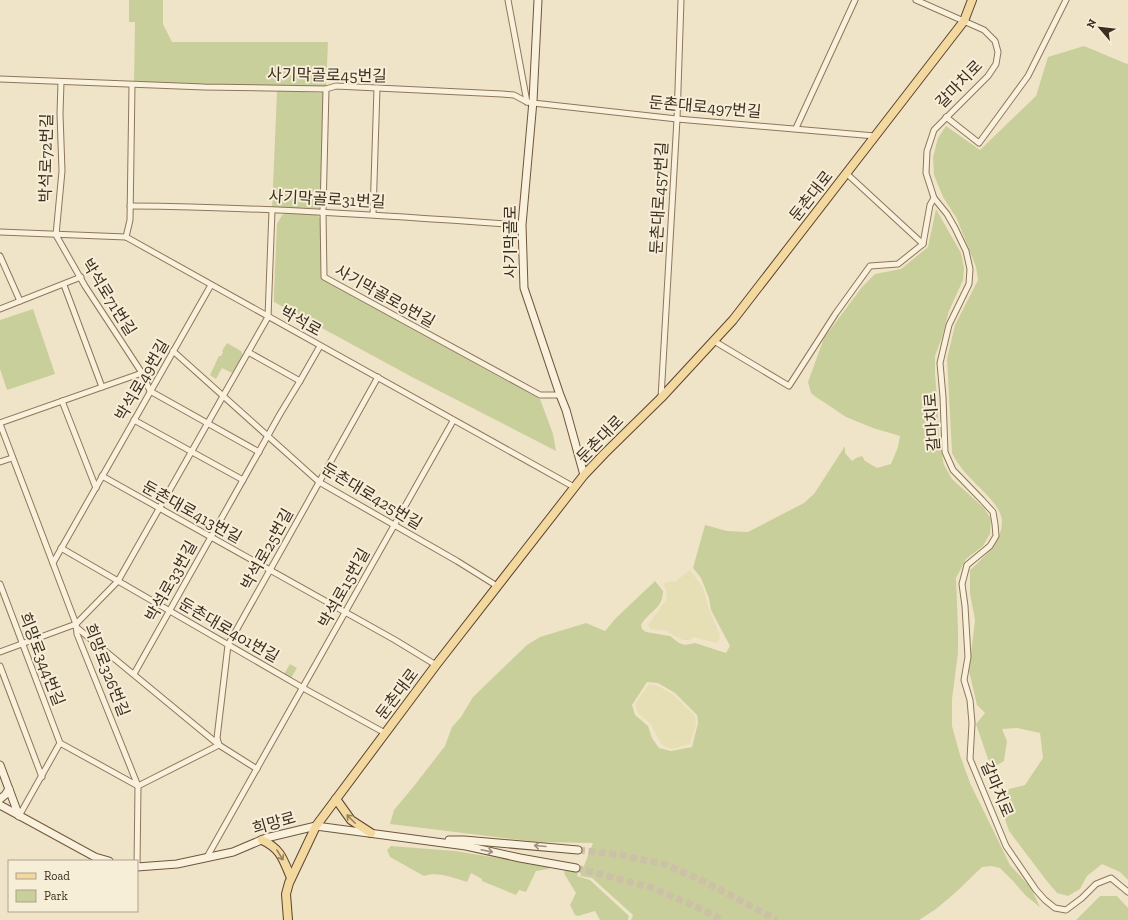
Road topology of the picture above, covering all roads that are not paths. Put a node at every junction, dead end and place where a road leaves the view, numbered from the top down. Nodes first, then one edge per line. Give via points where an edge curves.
1 (508, 0) edge
2 (538, 0) edge
3 (681, 0) edge
4 (855, 0) edge
5 (916, 0) edge
6 (972, 0) edge
7 (1066, 0) edge
8 (964, 21) junction
9 (0, 79) edge
10 (61, 82) junction
11 (132, 85) junction
12 (377, 88) junction
13 (326, 89) junction
14 (530, 102) junction
15 (946, 117) junction
16 (677, 119) junction
17 (796, 128) junction
18 (875, 136) junction
19 (846, 173) junction
20 (934, 198) junction
21 (130, 206) junction
22 (272, 210) junction
23 (323, 212) junction
24 (372, 214) junction
25 (522, 225) junction
26 (0, 232) edge
27 (56, 235) junction
28 (126, 237) junction
29 (923, 244) junction
30 (0, 256) edge
31 (81, 278) junction
32 (64, 285) junction
33 (211, 285) junction
34 (20, 301) junction
35 (0, 309) edge
36 (268, 317) junction
37 (714, 341) junction
38 (320, 346) junction
39 (173, 351) junction
40 (248, 352) junction
41 (142, 373) junction
42 (378, 377) junction
43 (300, 381) junction
44 (102, 387) junction
45 (150, 391) junction
46 (560, 395) junction
47 (223, 396) junction
48 (661, 398) junction
49 (62, 401) junction
50 (134, 420) junction
51 (454, 420) junction
52 (207, 422) junction
53 (0, 423) edge
54 (267, 436) junction
55 (190, 451) junction
56 (258, 452) junction
57 (12, 458) junction
58 (0, 462) edge
59 (584, 475) junction
60 (102, 476) junction
61 (243, 480) junction
62 (319, 482) junction
63 (574, 487) junction
64 (96, 488) junction
65 (158, 508) junction
66 (394, 525) junction
67 (210, 538) junction
68 (61, 548) junction
69 (52, 564) junction
70 (270, 571) junction
71 (118, 581) junction
72 (0, 584) edge
73 (497, 586) junction
74 (169, 611) junction
75 (345, 613) junction
76 (76, 625) junction
77 (22, 644) junction
78 (228, 645) junction
79 (0, 652) edge
80 (436, 665) junction
81 (0, 666) edge
82 (134, 674) junction
83 (302, 688) junction
84 (385, 733) junction
85 (60, 743) junction
86 (219, 745) junction
87 (0, 765) edge
88 (257, 769) junction
89 (42, 777) junction
90 (138, 786) junction
91 (9, 789) junction
92 (0, 799) edge
93 (336, 799) junction
94 (0, 805) edge
95 (19, 816) junction
96 (316, 826) junction
97 (371, 833) junction
98 (262, 840) junction
99 (421, 840) junction
100 (578, 850) tunnel mouth
101 (207, 857) junction
102 (106, 860) edge
103 (137, 860) edge
104 (138, 867) edge
105 (576, 868) tunnel mouth
106 (291, 878) junction
107 (1128, 892) edge
108 (288, 920) edge

1 - 14 street
2 - 14 main road, 사기막골로
3 - 16 street, 둔촌대로457번길
4 - 17 street
5 - 8 street, 갈마치로
6 - 8 main road, 둔촌대로
7 - 15 street via 1028,76 979,142
8 - 15 street, 갈마치로 via 984,30 995,41 998,52 996,64 988,76
8 - 18 main road, 둔촌대로
9 - 10 street, 사기막골로45번길
10 - 11 street, 사기막골로45번길
10 - 27 street, 박석로72번길 via 62,171
11 - 13 street, 사기막골로45번길
11 - 21 street
12 - 13 street, 사기막골로45번길 via 336,86
12 - 14 street, 사기막골로45번길 via 514,95
12 - 24 street
13 - 23 street, 사기막골로9번길
14 - 16 street, 둔촌대로497번길
14 - 25 main road, 사기막골로
15 - 20 street, 갈마치로 via 934,130 927,151 926,173
16 - 17 street, 둔촌대로497번길
16 - 48 street, 둔촌대로457번길
17 - 18 street, 둔촌대로497번길
18 - 19 main road, 둔촌대로
19 - 29 street
19 - 37 main road, 둔촌대로
20 - 29 street via 930,205
20 - 107 street, 갈마치로 via 955,228 966,251 970,269 969,284 949,325 940,363 944,398 945,452 953,470 992,512 996,536 990,546 967,565 962,584 968,657 964,680 970,700 972,723 970,759 1006,846 1045,900 1055,908 1066,910 1096,884 1111,878
21 - 22 street, 사기막골로31번길
21 - 28 street
22 - 23 street, 사기막골로31번길
22 - 36 street
23 - 24 street, 사기막골로31번길
23 - 46 street, 사기막골로9번길 via 324,277 540,395
24 - 25 street, 사기막골로31번길
25 - 46 main road, 사기막골로 via 524,288
26 - 27 street, 박석로
27 - 28 street, 박석로
27 - 31 street, 박석로71번길
28 - 33 street, 박석로
29 - 37 street via 898,264 870,266 789,386
30 - 34 street
31 - 32 street
31 - 41 street, 박석로71번길
32 - 34 street
32 - 44 street
33 - 36 street, 박석로
33 - 39 street, 박석로49번길
34 - 35 street
36 - 38 street, 박석로
36 - 40 street
37 - 48 main road, 둔촌대로
38 - 42 street, 박석로
38 - 43 street, 박석로33번길
39 - 45 street, 박석로49번길
39 - 47 street, 둔촌대로425번길
40 - 43 street
40 - 47 street
41 - 44 street
41 - 45 street, 박석로71번길
42 - 51 street, 박석로
42 - 62 street, 박석로25번길
43 - 54 street, 박석로33번길
44 - 49 street
45 - 50 street, 박석로49번길
45 - 52 street
46 - 59 main road, 사기막골로
47 - 52 street
47 - 54 street, 둔촌대로425번길
48 - 59 main road, 둔촌대로
49 - 53 street
49 - 64 street
50 - 55 street
50 - 60 street, 박석로49번길
51 - 63 street, 박석로
51 - 66 street, 박석로15번길
52 - 55 street
52 - 56 street
53 - 57 street, 희망로326번길
54 - 56 street, 박석로33번길
54 - 62 street, 둔촌대로425번길
55 - 61 street
55 - 65 street
56 - 61 street, 박석로33번길
57 - 58 street
57 - 69 street, 희망로326번길
59 - 63 main road, 둔촌대로
60 - 64 street, 박석로49번길
60 - 65 street, 둔촌대로413번길
61 - 67 street, 박석로33번길
62 - 66 street, 둔촌대로425번길
62 - 70 street, 박석로25번길
63 - 73 main road, 둔촌대로
64 - 68 street, 박석로49번길
65 - 67 street, 둔촌대로413번길
65 - 71 street
66 - 73 street, 둔촌대로425번길
66 - 75 street, 박석로15번길
67 - 70 street, 둔촌대로413번길
67 - 74 street, 박석로33번길
68 - 69 street, 박석로49번길
68 - 71 street, 둔촌대로401번길
69 - 76 street, 희망로326번길
70 - 75 street, 둔촌대로413번길
70 - 78 street, 박석로25번길
71 - 74 street, 둔촌대로401번길
71 - 76 street
72 - 77 street, 희망로344번길
73 - 80 main road, 둔촌대로
74 - 78 street, 둔촌대로401번길
74 - 82 street, 박석로33번길
75 - 80 street, 둔촌대로413번길
75 - 83 street, 박석로15번길
76 - 77 street
76 - 82 street
76 - 90 street, 희망로326번길 via 77,634
77 - 79 street
77 - 85 street, 희망로344번길
78 - 83 street, 둔촌대로401번길
78 - 86 street, 박석로25번길 via 217,738
80 - 84 main road, 둔촌대로
81 - 89 street
82 - 86 street
83 - 84 street, 둔촌대로401번길
83 - 88 street, 박석로15번길
84 - 93 main road, 둔촌대로
85 - 89 street
85 - 90 street
86 - 88 street
86 - 90 street
87 - 91 main road
88 - 101 street, 박석로15번길
89 - 95 street
90 - 103 street, 희망로326번길
91 - 92 main road
91 - 95 main road
93 - 96 main road, 둔촌대로
97 -> 93 main road via 351,820
94 - 95 main road
95 - 102 main road
96 - 97 main road, 희망로
96 - 98 main road, 희망로
96 - 106 main road, 둔촌대로
97 - 99 main road, 희망로
98 - 101 main road, 희망로 via 233,852
98 -> 106 main road via 275,847 284,860
100 -> 99 main road, 희망로 via 464,840
99 -> 105 main road, 희망로 via 466,846
101 - 104 main road, 희망로 via 177,864
106 - 108 main road, 둔촌대로 via 286,894

